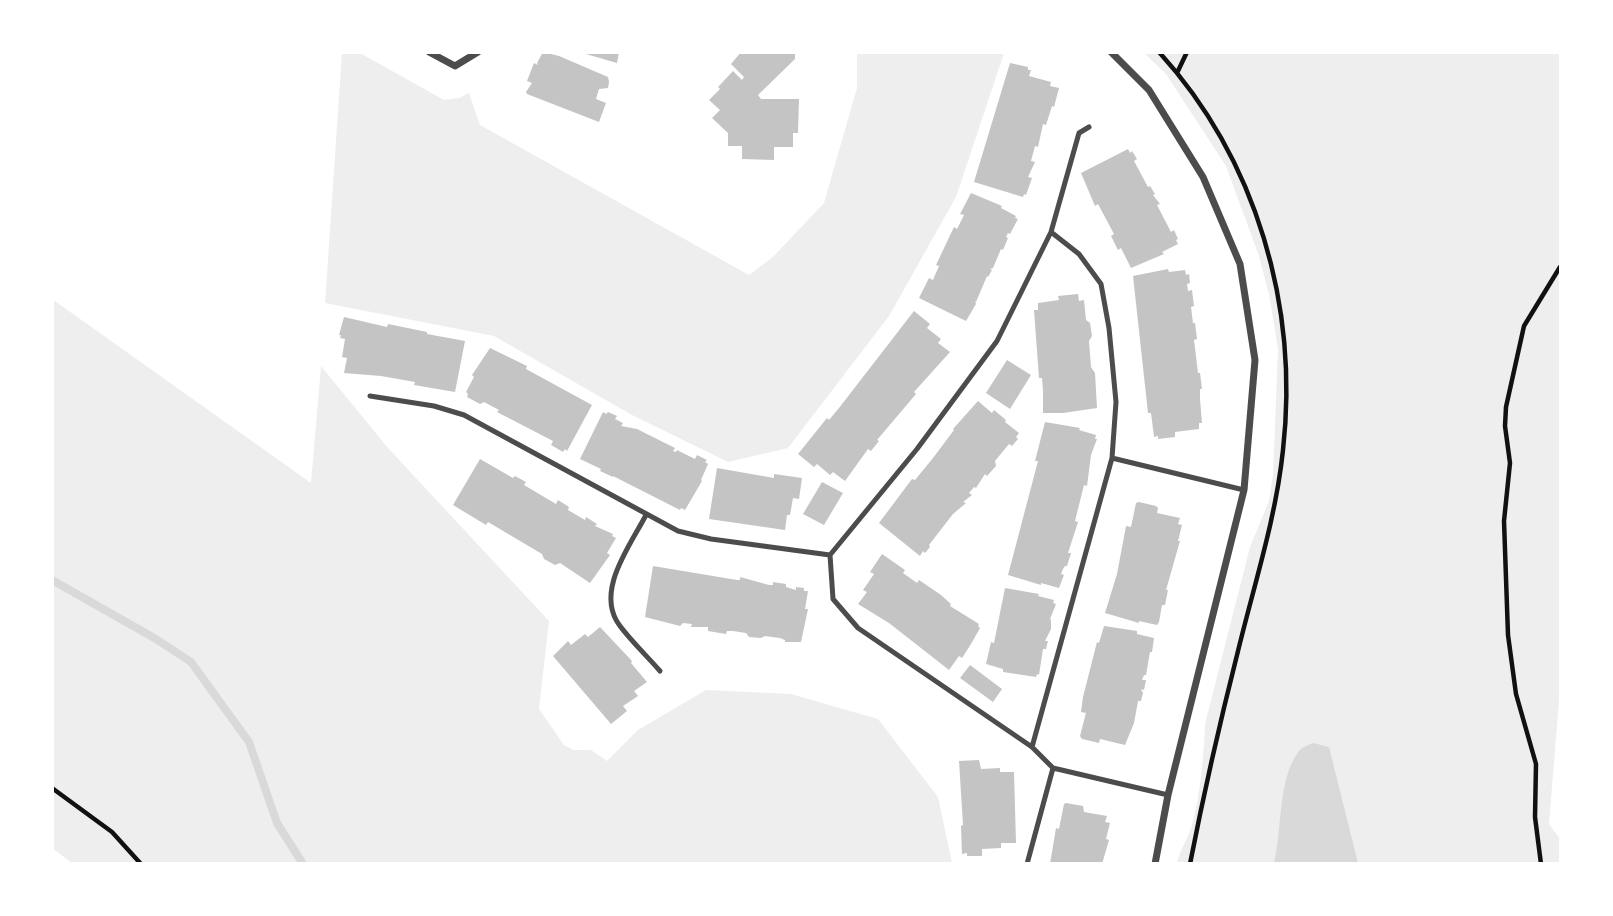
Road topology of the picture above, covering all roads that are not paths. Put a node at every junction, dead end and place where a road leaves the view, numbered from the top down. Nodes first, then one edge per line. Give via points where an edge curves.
1 (429, 52) edge
2 (478, 52) edge
3 (1111, 52) edge
4 (1089, 128) dead end
5 (1051, 232) junction
6 (370, 396) dead end
7 (1112, 458) junction
8 (1244, 490) junction
9 (646, 515) junction
10 (830, 555) junction
11 (660, 671) dead end
12 (1032, 747) junction
13 (1052, 768) junction
14 (1168, 795) junction
15 (1027, 863) edge
16 (1155, 863) edge

1 - 2 street via 455,66
3 - 8 street via 1149,90 1203,177 1240,264 1255,360
4 - 5 lane via 1079,133
5 - 7 lane via 1079,254 1101,284 1116,402
5 - 10 lane via 997,341
6 - 9 lane via 464,415
7 - 8 lane
7 - 12 lane
8 - 14 street
9 - 10 lane via 678,531 710,539
9 - 11 lane via 613,578 610,602 618,624
10 - 12 lane via 832,598 858,628
12 - 13 lane
13 - 14 lane
13 - 15 lane
14 - 16 street

